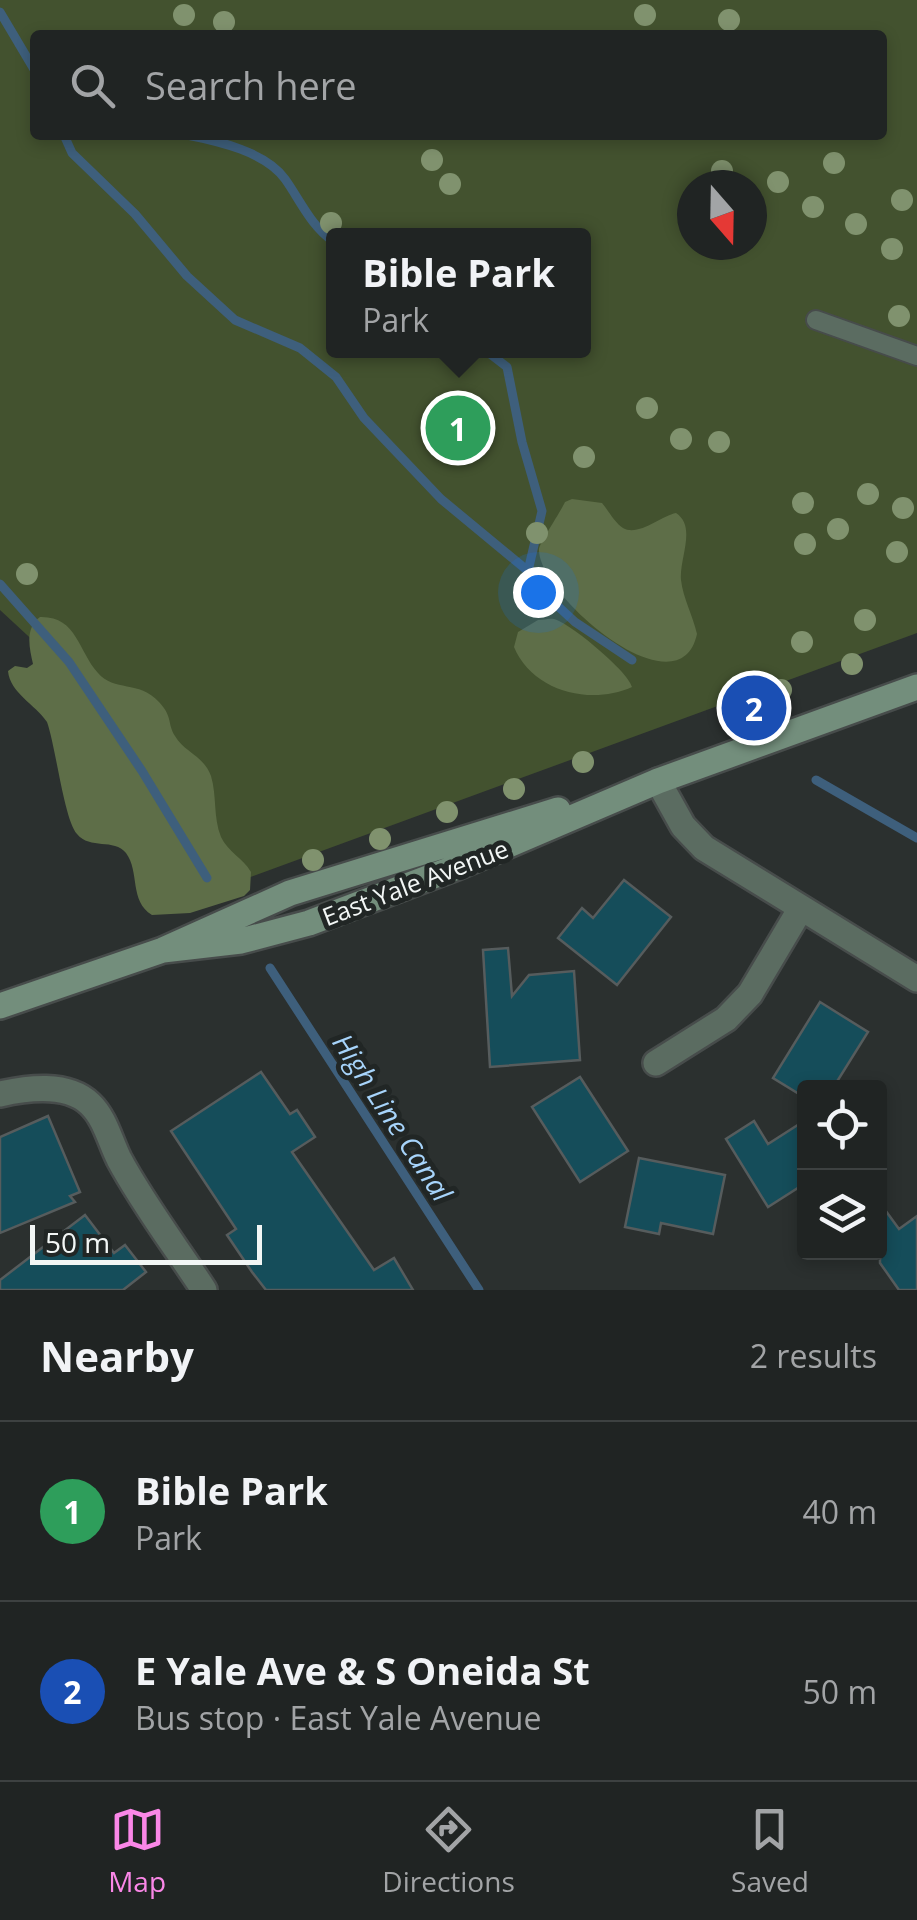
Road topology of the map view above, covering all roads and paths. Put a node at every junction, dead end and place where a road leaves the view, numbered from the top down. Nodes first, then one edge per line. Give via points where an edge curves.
1 (816, 320) dead end
2 (917, 356) edge
3 (917, 686) edge
4 (658, 781) junction
5 (801, 908) junction
6 (917, 979) edge
7 (0, 1006) edge
8 (656, 1063) dead end
9 (0, 1094) edge
10 (204, 1290) edge

1 - 2 lane
3 - 4 main road, East Yale Avenue
4 - 5 street via 704,848
4 - 7 main road, East Yale Avenue via 309,923 241,941 163,950
5 - 6 street
5 - 8 street via 750,994 726,1019
9 - 10 street via 34,1087 88,1102

